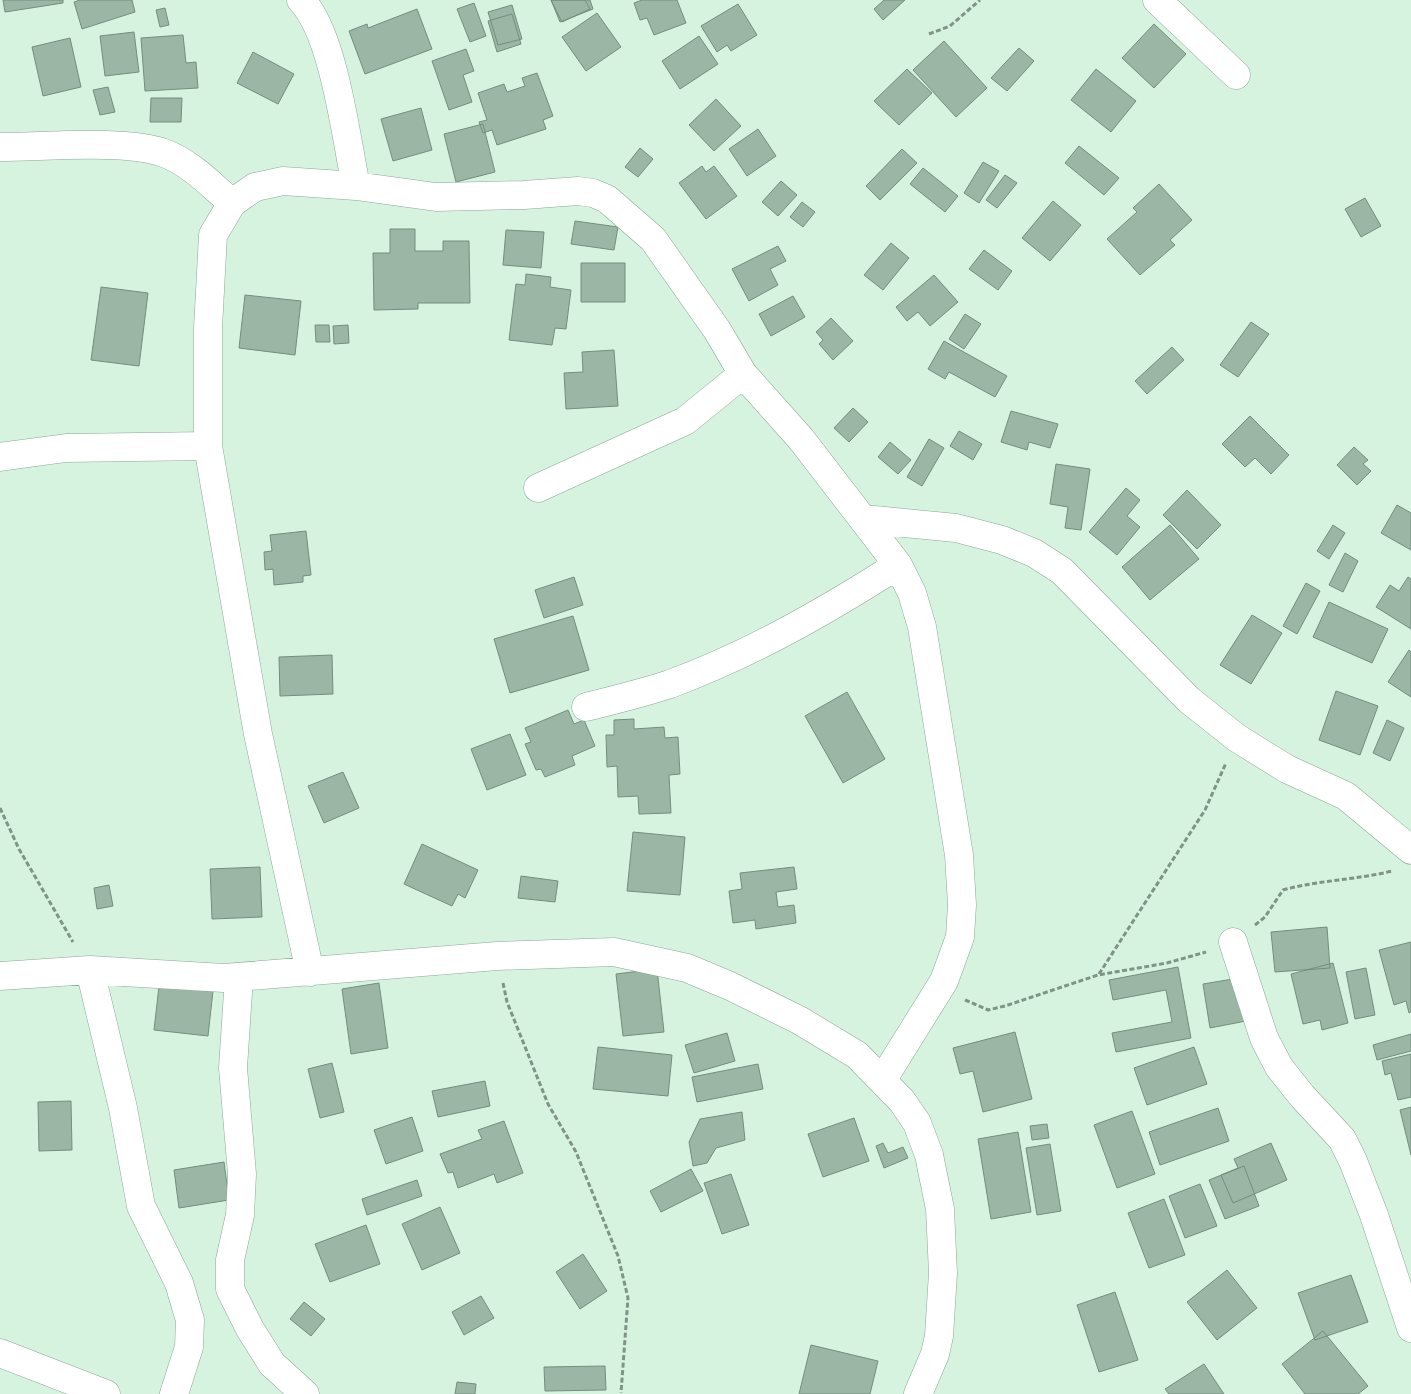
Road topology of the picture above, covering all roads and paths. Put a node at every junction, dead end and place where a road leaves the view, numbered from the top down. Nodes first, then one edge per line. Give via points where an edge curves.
1 (301, 0) edge
2 (980, 0) edge
3 (1157, 0) edge
4 (929, 34) dead end
5 (1236, 75) dead end
6 (0, 147) edge
7 (356, 186) junction
8 (232, 204) junction
9 (743, 374) junction
10 (208, 446) junction
11 (0, 457) edge
12 (538, 488) dead end
13 (864, 519) junction
14 (898, 565) junction
15 (586, 707) dead end
16 (1238, 738) junction
17 (0, 808) edge
18 (1411, 850) edge
19 (1393, 871) dead end
20 (1233, 942) junction
21 (497, 956) junction
22 (90, 970) junction
23 (310, 972) junction
24 (1098, 975) junction
25 (0, 976) edge
26 (239, 977) junction
27 (944, 980) junction
28 (883, 1079) junction
29 (1411, 1328) edge
30 (0, 1353) edge
31 (301, 1393) edge
32 (621, 1393) edge
33 (106, 1394) edge
34 (174, 1394) edge
35 (918, 1394) edge

1 - 7 street via 308,7 330,58
2 - 4 path via 950,26
3 - 5 street
6 - 8 street via 127,146 164,153 191,167
7 - 8 street via 283,181 254,187
7 - 9 street via 436,197 578,191 607,199 653,239 712,322
8 - 10 street via 213,236 208,328
9 - 12 street via 686,420
9 - 13 street via 801,439
10 - 11 street via 66,448
10 - 23 street via 258,734
13 - 14 street
13 - 16 street via 956,528 1002,540 1034,553 1062,571 1182,693
14 - 15 street via 789,630 731,659 669,684
14 - 27 street via 912,593 922,627 959,855 960,937
16 - 18 street via 1287,769 1346,796
16 - 24 path via 1205,810
17 - 22 path via 18,849
19 - 20 path via 1338,882 1311,882 1283,890 1264,917
20 - 24 path via 1167,963
20 - 29 street via 1264,1038 1279,1067 1342,1139 1353,1161
21 - 23 street
21 - 28 street via 614,952 687,968 799,1020 857,1055
21 - 32 path via 508,1002 548,1104 576,1152 618,1256 628,1298
22 - 25 street
22 - 26 street
22 - 34 street via 123,1108 141,1206 178,1283 190,1320 189,1347
23 - 26 street
24 - 27 path via 988,1010 968,1003
26 - 31 street via 233,1068 242,1174 240,1215 230,1260 230,1290 272,1364
27 - 28 street
28 - 35 street via 917,1123 929,1155 940,1209 943,1273 939,1336
30 - 33 street

